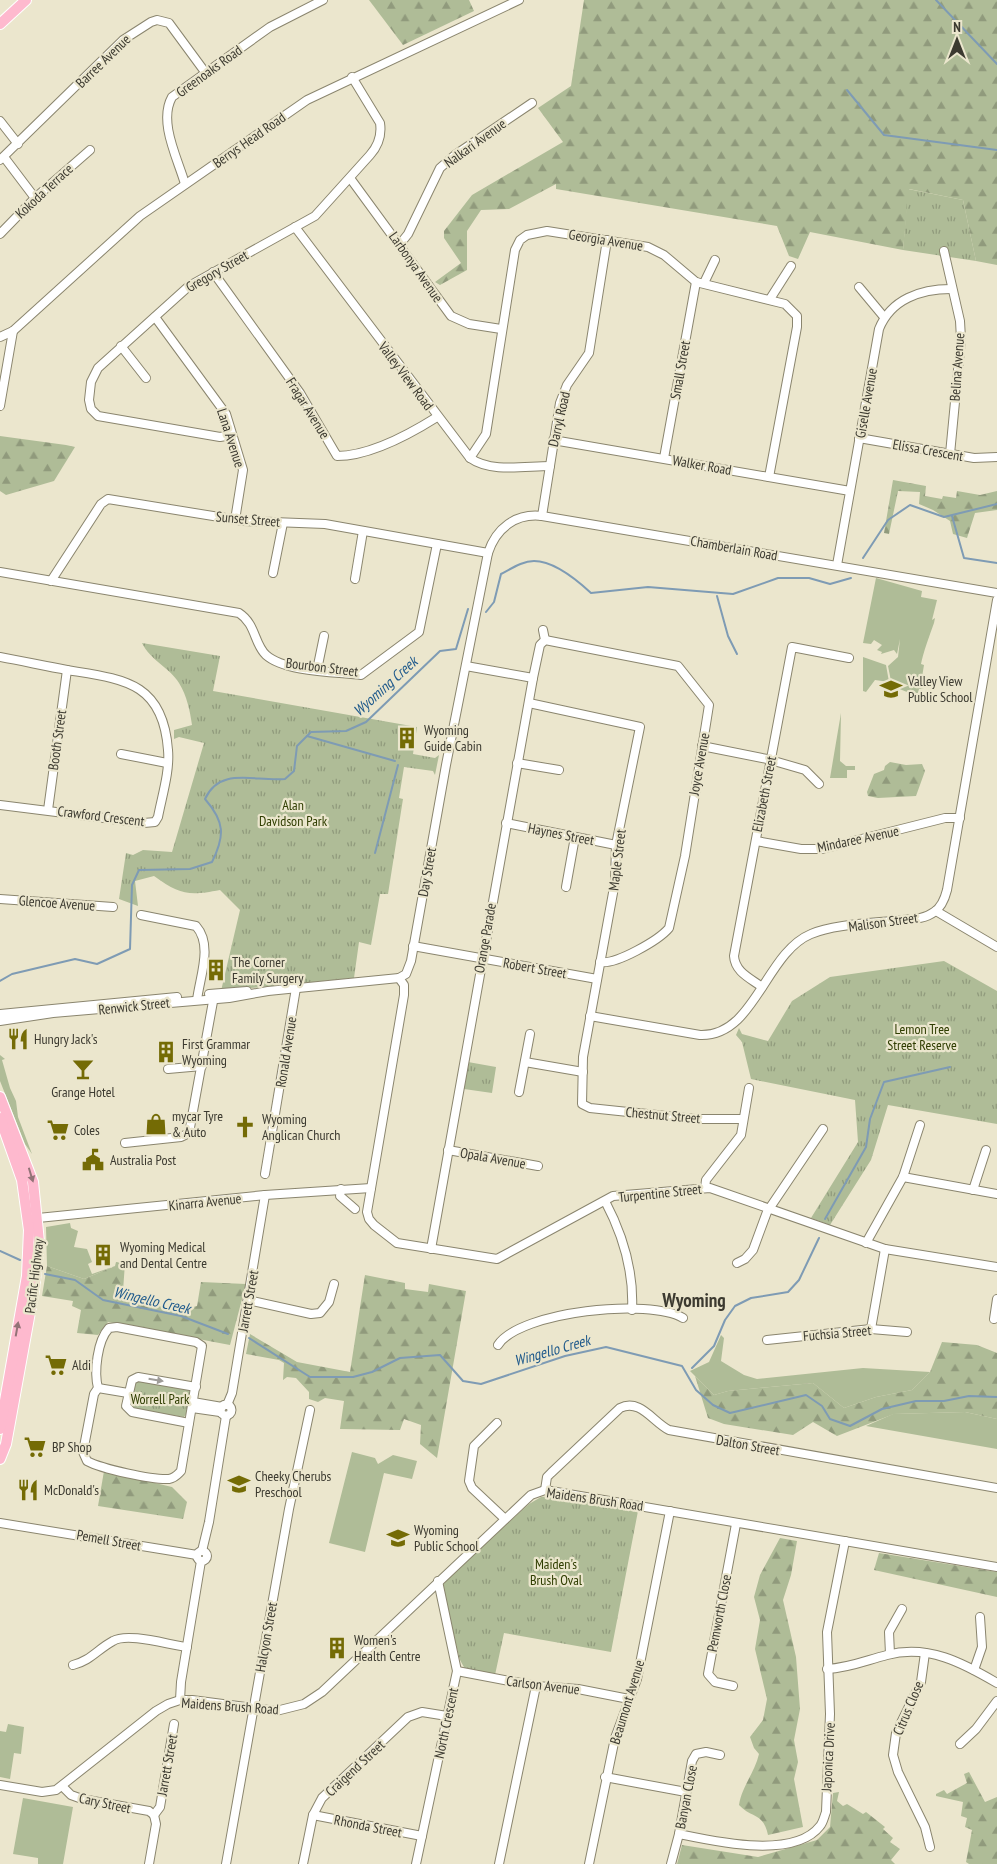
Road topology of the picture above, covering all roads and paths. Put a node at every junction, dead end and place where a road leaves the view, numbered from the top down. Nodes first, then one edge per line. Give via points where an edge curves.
1 (26, 0) edge
2 (322, 0) edge
3 (519, 0) edge
4 (0, 24) edge
5 (205, 72) junction
6 (352, 78) junction
7 (532, 103) dead end
8 (0, 121) edge
9 (18, 144) junction
10 (90, 150) dead end
11 (2, 158) edge
12 (350, 178) junction
13 (185, 184) junction
14 (35, 198) junction
15 (294, 227) junction
16 (0, 234) edge
17 (607, 240) junction
18 (400, 244) junction
19 (944, 251) dead end
20 (715, 260) dead end
21 (791, 266) dead end
22 (213, 272) junction
23 (699, 283) junction
24 (859, 287) dead end
25 (951, 288) junction
26 (770, 299) junction
27 (155, 317) junction
28 (884, 317) junction
29 (501, 329) junction
30 (13, 331) junction
31 (0, 337) edge
32 (121, 346) junction
33 (146, 378) dead end
34 (0, 406) edge
35 (437, 416) junction
36 (232, 435) junction
37 (859, 438) junction
38 (553, 440) junction
39 (950, 454) junction
40 (997, 457) edge
41 (470, 458) junction
42 (664, 458) junction
43 (550, 466) junction
44 (769, 477) junction
45 (850, 491) junction
46 (542, 516) junction
47 (234, 520) junction
48 (283, 523) junction
49 (363, 530) junction
50 (437, 544) junction
51 (488, 553) junction
52 (837, 565) junction
53 (0, 572) edge
54 (273, 573) dead end
55 (355, 579) dead end
56 (51, 581) junction
57 (997, 593) edge
58 (997, 600) edge
59 (543, 630) dead end
60 (324, 636) dead end
61 (545, 640) junction
62 (0, 657) edge
63 (849, 658) dead end
64 (466, 666) junction
65 (67, 670) junction
66 (317, 670) junction
67 (533, 678) junction
68 (529, 704) junction
69 (702, 746) junction
70 (121, 754) dead end
71 (770, 761) junction
72 (167, 763) junction
73 (517, 763) junction
74 (559, 770) dead end
75 (818, 784) dead end
76 (0, 805) edge
77 (48, 810) junction
78 (960, 818) junction
79 (506, 823) junction
80 (575, 837) junction
81 (756, 841) junction
82 (616, 845) junction
83 (566, 887) dead end
84 (0, 899) edge
85 (113, 907) dead end
86 (936, 911) junction
87 (141, 914) dead end
88 (413, 946) junction
89 (997, 947) edge
90 (481, 958) junction
91 (600, 962) junction
92 (399, 978) junction
93 (597, 979) junction
94 (762, 987) junction
95 (296, 988) junction
96 (214, 996) junction
97 (160, 998) junction
98 (197, 998) junction
99 (64, 1008) junction
100 (118, 1008) junction
101 (17, 1012) junction
102 (0, 1014) edge
103 (42, 1016) junction
104 (590, 1016) junction
105 (0, 1021) edge
106 (530, 1034) dead end
107 (525, 1062) junction
108 (202, 1066) junction
109 (168, 1069) dead end
110 (583, 1072) junction
111 (749, 1088) dead end
112 (520, 1092) dead end
113 (0, 1097) edge
114 (584, 1106) joint
115 (0, 1118) edge
116 (742, 1119) junction
117 (920, 1125) dead end
118 (823, 1129) dead end
119 (125, 1143) dead end
120 (448, 1150) junction
121 (986, 1150) dead end
122 (538, 1166) dead end
123 (266, 1174) dead end
124 (903, 1177) junction
125 (371, 1188) junction
126 (705, 1188) junction
127 (341, 1189) junction
128 (973, 1190) junction
129 (997, 1194) edge
130 (265, 1195) junction
131 (605, 1201) junction
132 (355, 1209) dead end
133 (770, 1209) junction
134 (38, 1218) junction
135 (866, 1243) junction
136 (431, 1249) junction
137 (885, 1249) junction
138 (736, 1263) dead end
139 (997, 1267) edge
140 (27, 1276) junction
141 (334, 1284) dead end
142 (997, 1299) edge
143 (248, 1300) junction
144 (632, 1310) junction
145 (683, 1318) dead end
146 (994, 1319) dead end
147 (871, 1330) junction
148 (907, 1332) dead end
149 (767, 1340) dead end
150 (498, 1345) dead end
151 (196, 1387) junction
152 (98, 1388) junction
153 (128, 1393) junction
154 (193, 1405) junction
155 (224, 1410) junction
156 (310, 1410) dead end
157 (189, 1423) junction
158 (497, 1423) dead end
159 (0, 1429) edge
160 (0, 1459) edge
161 (997, 1488) edge
162 (545, 1490) junction
163 (670, 1511) junction
164 (0, 1519) edge
165 (504, 1519) junction
166 (0, 1522) edge
167 (736, 1524) junction
168 (22, 1525) junction
169 (845, 1541) junction
170 (200, 1556) junction
171 (997, 1565) edge
172 (438, 1581) junction
173 (902, 1609) dead end
174 (980, 1618) dead end
175 (187, 1647) junction
176 (926, 1653) junction
177 (890, 1654) junction
178 (73, 1666) dead end
179 (827, 1669) junction
180 (974, 1670) junction
181 (457, 1671) junction
182 (997, 1683) edge
183 (536, 1686) junction
184 (733, 1686) dead end
185 (629, 1699) junction
186 (180, 1700) junction
187 (997, 1701) edge
188 (253, 1710) junction
189 (448, 1716) junction
190 (174, 1724) dead end
191 (960, 1744) dead end
192 (720, 1755) dead end
193 (606, 1777) junction
194 (0, 1785) edge
195 (63, 1787) junction
196 (686, 1792) junction
197 (154, 1815) junction
198 (313, 1815) junction
199 (679, 1834) junction
200 (422, 1836) junction
201 (930, 1847) dead end
202 (149, 1864) edge
203 (226, 1864) edge
204 (303, 1864) edge
205 (416, 1864) edge
206 (498, 1864) edge
207 (589, 1864) edge
208 (671, 1864) edge

1 - 4 main road
2 - 5 street, Greenoaks Road via 270,27
3 - 6 street, Berrys Head Road
5 - 9 street, Barree Avenue via 173,27 164,21 151,22 123,40
5 - 13 street, Greenoaks Road via 176,93 167,108 168,127
6 - 12 street, Gregory Street via 379,117 382,130 375,150
6 - 13 street, Berrys Head Road via 306,100
7 - 18 street, Nalkari Avenue via 455,154 440,168
8 - 9 street
9 - 11 street, Barree Avenue
10 - 14 street, Kokoda Terrace
11 - 14 street
12 - 15 street, Gregory Street via 315,216
12 - 18 street, Larbonya Avenue
13 - 30 street, Berrys Head Road via 140,216
14 - 16 street, Kokoda Terrace
15 - 22 street, Gregory Street
15 - 35 street, Valley View Road
17 - 23 street, Georgia Avenue via 655,250
17 - 29 street, Georgia Avenue via 547,231 523,237 515,250
17 - 38 street, Darryl Road via 589,353 564,393
18 - 29 street, Larbonya Avenue via 452,316 470,324
19 - 25 street, Belina Avenue
20 - 23 street, Small Street
21 - 26 street
22 - 27 street, Gregory Street via 180,292
22 - 35 street, Fragar Avenue via 300,393 337,456 350,456 411,433
23 - 26 street, Georgia Avenue
23 - 42 street, Small Street
24 - 28 street
25 - 28 street via 914,294
25 - 39 street, Belina Avenue via 961,339
26 - 44 street, Georgia Avenue via 790,307 798,320
27 - 32 street, Gregory Street
27 - 36 street, Lana Avenue via 220,403
28 - 37 street, Giselle Avenue
29 - 41 street, Georgia Avenue via 486,434
30 - 31 street, Berrys Head Road
30 - 34 street
32 - 33 street
32 - 36 street, Gregory Street via 94,374 89,400 94,413 103,418 220,437
35 - 41 street, Valley View Road
36 - 47 street, Lana Avenue via 243,470
37 - 39 street, Elissa Crescent
37 - 45 street, Giselle Avenue
38 - 42 street, Walker Road
38 - 43 street, Darryl Road
39 - 40 street, Elissa Crescent
41 - 43 street via 489,466
42 - 44 street, Walker Road
43 - 46 street, Darryl Road
44 - 45 street, Walker Road
45 - 52 street, Giselle Avenue
46 - 51 street, Chamberlain Road via 524,516 507,525 497,534
46 - 52 street, Chamberlain Road
47 - 48 street, Sunset Street
47 - 56 street, Sunset Street via 112,498 105,500
48 - 49 street, Sunset Street via 325,524
48 - 54 street
49 - 50 street, Sunset Street
49 - 55 street
50 - 51 street, Sunset Street
50 - 66 street, Bourbon Street via 419,632 361,675
51 - 64 street, Day Street
52 - 57 street, Chamberlain Road
53 - 56 street, Bourbon Street
56 - 66 street, Bourbon Street via 239,613 247,619 265,654 290,666
58 - 78 street, Malison Street
59 - 61 street
60 - 66 street
61 - 67 street, Orange Parade via 540,645
61 - 69 street, Joyce Avenue via 678,666 709,705
62 - 65 street, Crawford Crescent
63 - 71 street, Elizabeth Street via 792,647
64 - 67 street
64 - 88 street, Day Street
65 - 72 street, Crawford Crescent via 105,675 135,685 153,703 161,720 168,751
65 - 77 street, Booth Street
67 - 68 street, Orange Parade
68 - 73 street, Orange Parade
68 - 82 street, Maple Street via 640,727
69 - 71 street
69 - 91 street, Joyce Avenue via 685,856 669,928 643,946 607,963
70 - 72 street
71 - 75 street via 805,770
71 - 81 street, Elizabeth Street
72 - 77 street, Crawford Crescent via 155,822
73 - 74 street
73 - 79 street, Orange Parade
76 - 77 street, Crawford Crescent
78 - 81 street, Mindaree Avenue via 945,818 822,849 801,849
78 - 86 street, Malison Street via 948,890
79 - 80 street, Haynes Street
79 - 90 street, Orange Parade
80 - 82 street, Haynes Street
80 - 83 street
81 - 94 street, Elizabeth Street via 734,956 740,972
82 - 91 street, Maple Street via 615,882
84 - 85 street, Glencoe Avenue
86 - 89 street
86 - 94 street, Malison Street via 923,917 812,933 789,950
87 - 98 street via 196,926 202,933 206,942
88 - 90 street, Robert Street
88 - 92 street, Day Street via 409,968
90 - 93 street, Robert Street
90 - 120 street, Orange Parade
91 - 93 street, Maple Street
92 - 95 street, Renwick Street
92 - 125 street via 404,985 404,995
93 - 104 street, Maple Street
94 - 104 street, Malison Street via 733,1026 717,1034 700,1035
95 - 96 street, Renwick Street
95 - 123 street, Ronald Avenue
96 - 98 street, Renwick Street
96 - 108 street
97 - 98 street, Renwick Street
97 - 99 street, Renwick Street
97 - 100 street
98 - 100 street, Renwick Street
99 - 100 street
99 - 101 street, Renwick Street
100 - 103 street, Renwick Street
101 - 102 street, Renwick Street
101 - 103 street
103 - 105 street, Renwick Street
104 - 110 street, Maple Street
106 - 107 street
107 - 110 street
107 - 112 street
108 - 109 street
108 - 119 street via 189,1133 181,1137
110 - 114 street, Maple Street
111 - 116 street
113 -> 134 main road, Pacific Highway via 29,1170
114 - 116 street, Chestnut Street via 695,1119
115 - 140 main road, Pacific Highway via 19,1167 26,1200 29,1230
116 - 126 street via 739,1138 706,1180
117 - 124 street
118 - 133 street
120 - 122 street, Opala Avenue
120 - 136 street, Orange Parade
121 - 128 street
124 - 128 street
124 - 135 street
125 - 127 street, Kinarra Avenue
125 - 136 street, Turpentine Street via 367,1212 374,1225 397,1243
126 - 131 street, Turpentine Street via 621,1194
126 - 133 street, Turpentine Street
127 - 130 street, Kinarra Avenue
127 - 132 street via 340,1196
128 - 129 street
130 - 134 street, Kinarra Avenue
130 - 143 street, Jarrett Street
131 - 136 street, Turpentine Street via 497,1259
131 - 144 street via 623,1240 631,1279
133 - 135 street, Turpentine Street
133 - 138 street via 753,1250
134 - 140 main road via 34,1223 33,1258
134 - 160 main road, Pacific Highway via 34,1290 6,1444
135 - 137 street, Turpentine Street
137 - 139 street, Turpentine Street
137 - 147 street
159 -> 140 main road, Pacific Highway
141 - 143 street via 330,1302 320,1313 311,1314
142 - 146 street
143 - 155 street, Jarrett Street via 232,1393
144 - 145 street via 671,1312
144 - 150 street via 600,1308 557,1316 503,1338
147 - 148 street, Fuchsia Street
147 - 149 street, Fuchsia Street
151 - 152 street via 202,1346 196,1342 117,1327 109,1328 103,1334 95,1378
153 -> 151 street via 132,1380 138,1377
151 - 154 street
152 - 153 street
152 - 157 street via 94,1394 83,1452 91,1464 132,1474 168,1479 176,1477 181,1470
153 - 157 street via 126,1406 132,1412
154 - 155 street
154 - 157 street
155 - 170 street, Jarrett Street via 212,1504
156 - 188 street, Halcyon Street
158 - 165 street via 476,1443 470,1481 472,1488
161 - 162 street, Dalton Street via 678,1432 661,1426 642,1408 629,1405 620,1408 547,1477
162 - 163 street, Maidens Brush Road
162 - 165 street, Maidens Brush Road via 531,1495
163 - 167 street, Maidens Brush Road
163 - 185 street, Beaumont Avenue via 642,1657
164 - 168 street, Pemell Street
165 - 172 street, Maidens Brush Road
166 - 168 street, Pemell Street
167 - 169 street, Maidens Brush Road
167 - 184 street, Pemworth Close via 708,1674 715,1682
168 - 170 street, Pemell Street
169 - 171 street, Maidens Brush Road
169 - 179 street, Japonica Drive via 827,1632
170 - 175 street, Jarrett Street
172 - 181 street, North Crescent
172 - 188 street, Maidens Brush Road via 322,1692 288,1710
173 - 177 street via 889,1632
174 - 180 street via 982,1647
175 - 178 street via 125,1637 113,1640 85,1662
175 - 186 street, Jarrett Street
176 - 177 street
176 - 180 street via 945,1656
176 - 201 street, Citrus Close via 921,1682 896,1733 893,1755 925,1827
177 - 179 street via 846,1668
179 - 199 street, Japonica Drive via 830,1714 826,1812 820,1827 784,1844 756,1847
180 - 182 street
181 - 183 street, Carlson Avenue
181 - 189 street, North Crescent
183 - 185 street, Carlson Avenue via 578,1689
183 - 206 street
185 - 193 street, Beaumont Avenue
186 - 188 street, Maidens Brush Road
186 - 195 street, Maidens Brush Road via 156,1711
187 - 191 street via 976,1730
188 - 203 street, Halcyon Street
189 - 198 street, Craigend Street via 422,1712 408,1717 322,1798
189 - 200 street, North Crescent
190 - 197 street, Jarrett Street via 160,1807
192 - 196 street, Banyan Close via 696,1754
193 - 196 street
193 - 207 street, Beaumont Avenue
194 - 195 street, Cary Street via 42,1792
195 - 197 street, Cary Street via 76,1798 149,1811
196 - 199 street, Banyan Close
197 - 202 street, Jarrett Street via 156,1824
198 - 200 street, Rhonda Street
198 - 204 street, Craigend Street
199 - 208 street, Banyan Close
200 - 205 street, North Crescent

